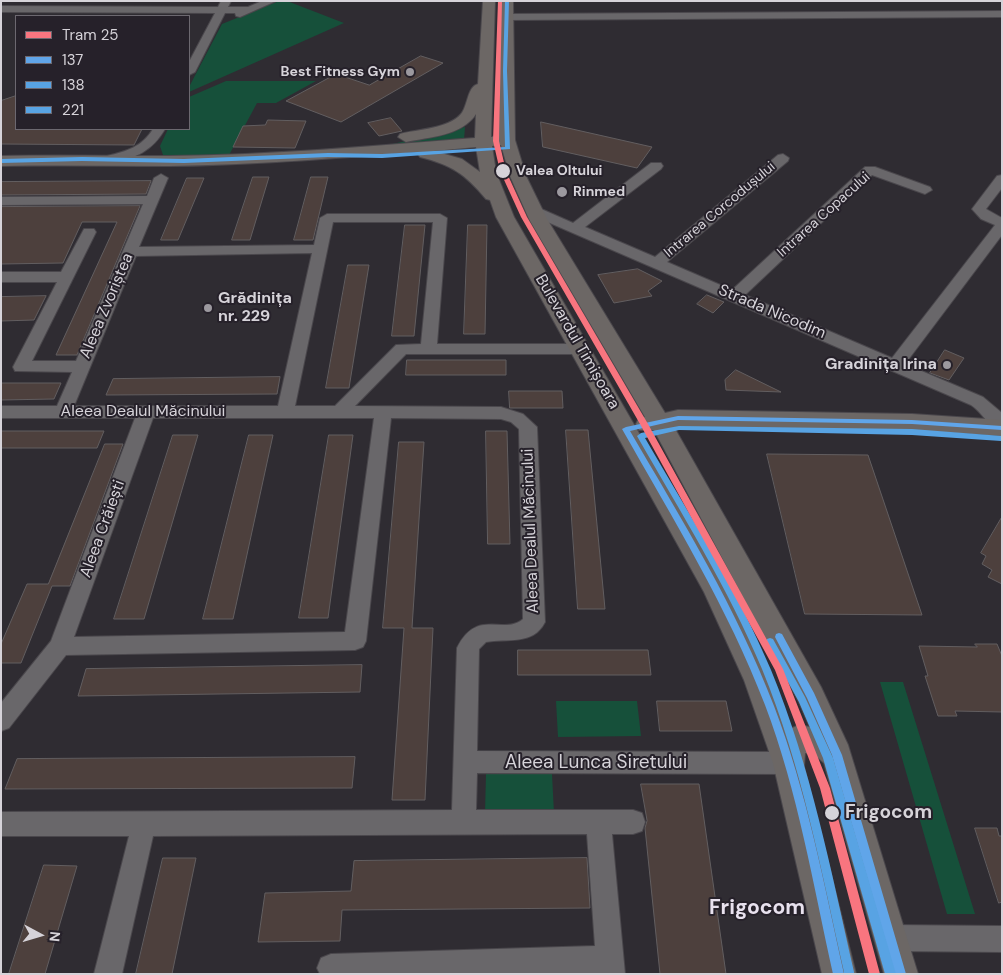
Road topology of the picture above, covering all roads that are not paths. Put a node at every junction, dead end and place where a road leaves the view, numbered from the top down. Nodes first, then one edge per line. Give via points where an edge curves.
1 (271, 1) edge
2 (489, 1) edge
3 (506, 1) edge
4 (224, 6) edge
5 (1, 9) edge
6 (68, 9) edge
7 (250, 10) junction
8 (1002, 14) edge
9 (507, 17) junction
10 (214, 24) junction
11 (194, 53) edge
12 (190, 68) edge
13 (485, 70) junction
14 (484, 102) junction
15 (506, 102) junction
16 (158, 130) edge
17 (152, 142) junction
18 (508, 144) junction
19 (484, 146) junction
20 (426, 154) junction
21 (328, 155) junction
22 (783, 158) dead end
23 (112, 159) junction
24 (1, 161) edge
25 (168, 161) junction
26 (656, 166) dead end
27 (161, 178) dead end
28 (1002, 179) edge
29 (925, 190) dead end
30 (152, 200) junction
31 (1, 201) edge
32 (498, 201) junction
33 (534, 211) junction
34 (1002, 224) edge
35 (575, 228) junction
36 (89, 232) dead end
37 (320, 250) junction
38 (130, 252) junction
39 (657, 263) junction
40 (66, 277) junction
41 (1, 278) edge
42 (735, 296) junction
43 (429, 348) junction
44 (582, 349) junction
45 (895, 365) junction
46 (82, 366) junction
47 (1, 412) edge
48 (63, 412) junction
49 (146, 412) junction
50 (285, 412) junction
51 (339, 412) junction
52 (383, 412) junction
53 (660, 421) junction
54 (1002, 426) edge
55 (626, 429) junction
56 (60, 646) junction
57 (788, 654) junction
58 (750, 662) junction
59 (1, 721) edge
60 (838, 755) junction
61 (465, 762) junction
62 (788, 763) junction
63 (633, 822) dead end
64 (144, 823) junction
65 (464, 823) junction
66 (599, 823) junction
67 (1, 824) edge
68 (892, 938) junction
69 (1002, 939) edge
70 (611, 966) edge
71 (331, 968) dead end
72 (108, 974) edge
73 (839, 974) edge
74 (901, 974) edge

1 - 7 street
2 - 13 main road, Bulevardul Timișoara
3 - 9 main road, Bulevardul Timișoara
4 - 6 street
4 - 7 street
4 - 10 street
5 - 6 street
7 - 10 street
8 - 9 street
9 - 15 main road, Bulevardul Timișoara
10 - 11 street
11 - 12 street
13 - 14 main road, Bulevardul Timișoara
13 - 21 main road via 470,112 458,124
14 - 15 main road
14 - 19 main road, Bulevardul Timișoara
15 - 18 main road, Bulevardul Timișoara
16 - 17 street
17 - 23 street via 139,152
17 - 25 street via 153,153
18 - 19 main road
18 - 33 main road, Bulevardul Timișoara
19 - 20 main road
19 - 21 main road
19 - 32 main road, Bulevardul Timișoara via 488,172
20 - 21 main road
20 - 32 main road via 445,157 465,166
21 - 25 main road
22 - 39 street, Intrarea Corcodușului
23 - 24 main road
23 - 25 main road
26 - 35 street
27 - 30 street, Aleea Zvoriștea
28 - 34 street via 979,209
29 - 42 street, Intrarea Copacului via 870,170
30 - 31 street
30 - 38 street, Aleea Zvoriștea
32 - 44 main road, Bulevardul Timișoara
33 - 35 street, Strada Nicodim
33 - 53 main road, Bulevardul Timișoara
34 - 45 street
35 - 39 street, Strada Nicodim
36 - 40 street
37 - 38 street
37 - 43 street via 327,218 440,218
37 - 50 street
38 - 46 street, Aleea Zvoriștea
39 - 42 street, Strada Nicodim
40 - 41 street
40 - 46 street via 20,367
42 - 45 street, Strada Nicodim
43 - 44 street
43 - 51 street via 407,348 398,352
44 - 55 main road, Bulevardul Timișoara
45 - 54 street, Strada Nicodim via 977,401
46 - 48 street, Aleea Zvoriștea
47 - 48 street, Aleea Dealul Măcinului
48 - 49 street, Aleea Dealul Măcinului
49 - 50 street, Aleea Dealul Măcinului
49 - 56 street, Aleea Crăiești
50 - 51 street, Aleea Dealul Măcinului
51 - 52 street, Aleea Dealul Măcinului
52 - 56 street via 355,641
52 - 61 street, Aleea Dealul Măcinului via 502,412 518,416 528,427 534,622 529,629 520,632 486,633 470,640
53 - 54 main road via 678,418
53 - 55 main road
53 - 57 main road, Bulevardul Timișoara
55 - 58 main road, Bulevardul Timișoara via 716,589
56 - 59 street, Aleea Crăiești
57 - 58 main road via 783,666 773,670
57 - 60 main road, Bulevardul Timișoara
58 - 62 main road, Bulevardul Timișoara via 770,706
60 - 62 main road via 820,741 799,739 791,747
60 - 68 main road, Bulevardul Timișoara
61 - 62 street, Aleea Lunca Siretului
61 - 65 street
62 - 73 main road, Bulevardul Timișoara
63 - 66 street
64 - 65 street
64 - 67 street
64 - 72 street
65 - 66 street
66 - 70 street
68 - 69 street
68 - 74 main road, Bulevardul Timișoara
70 - 71 street

